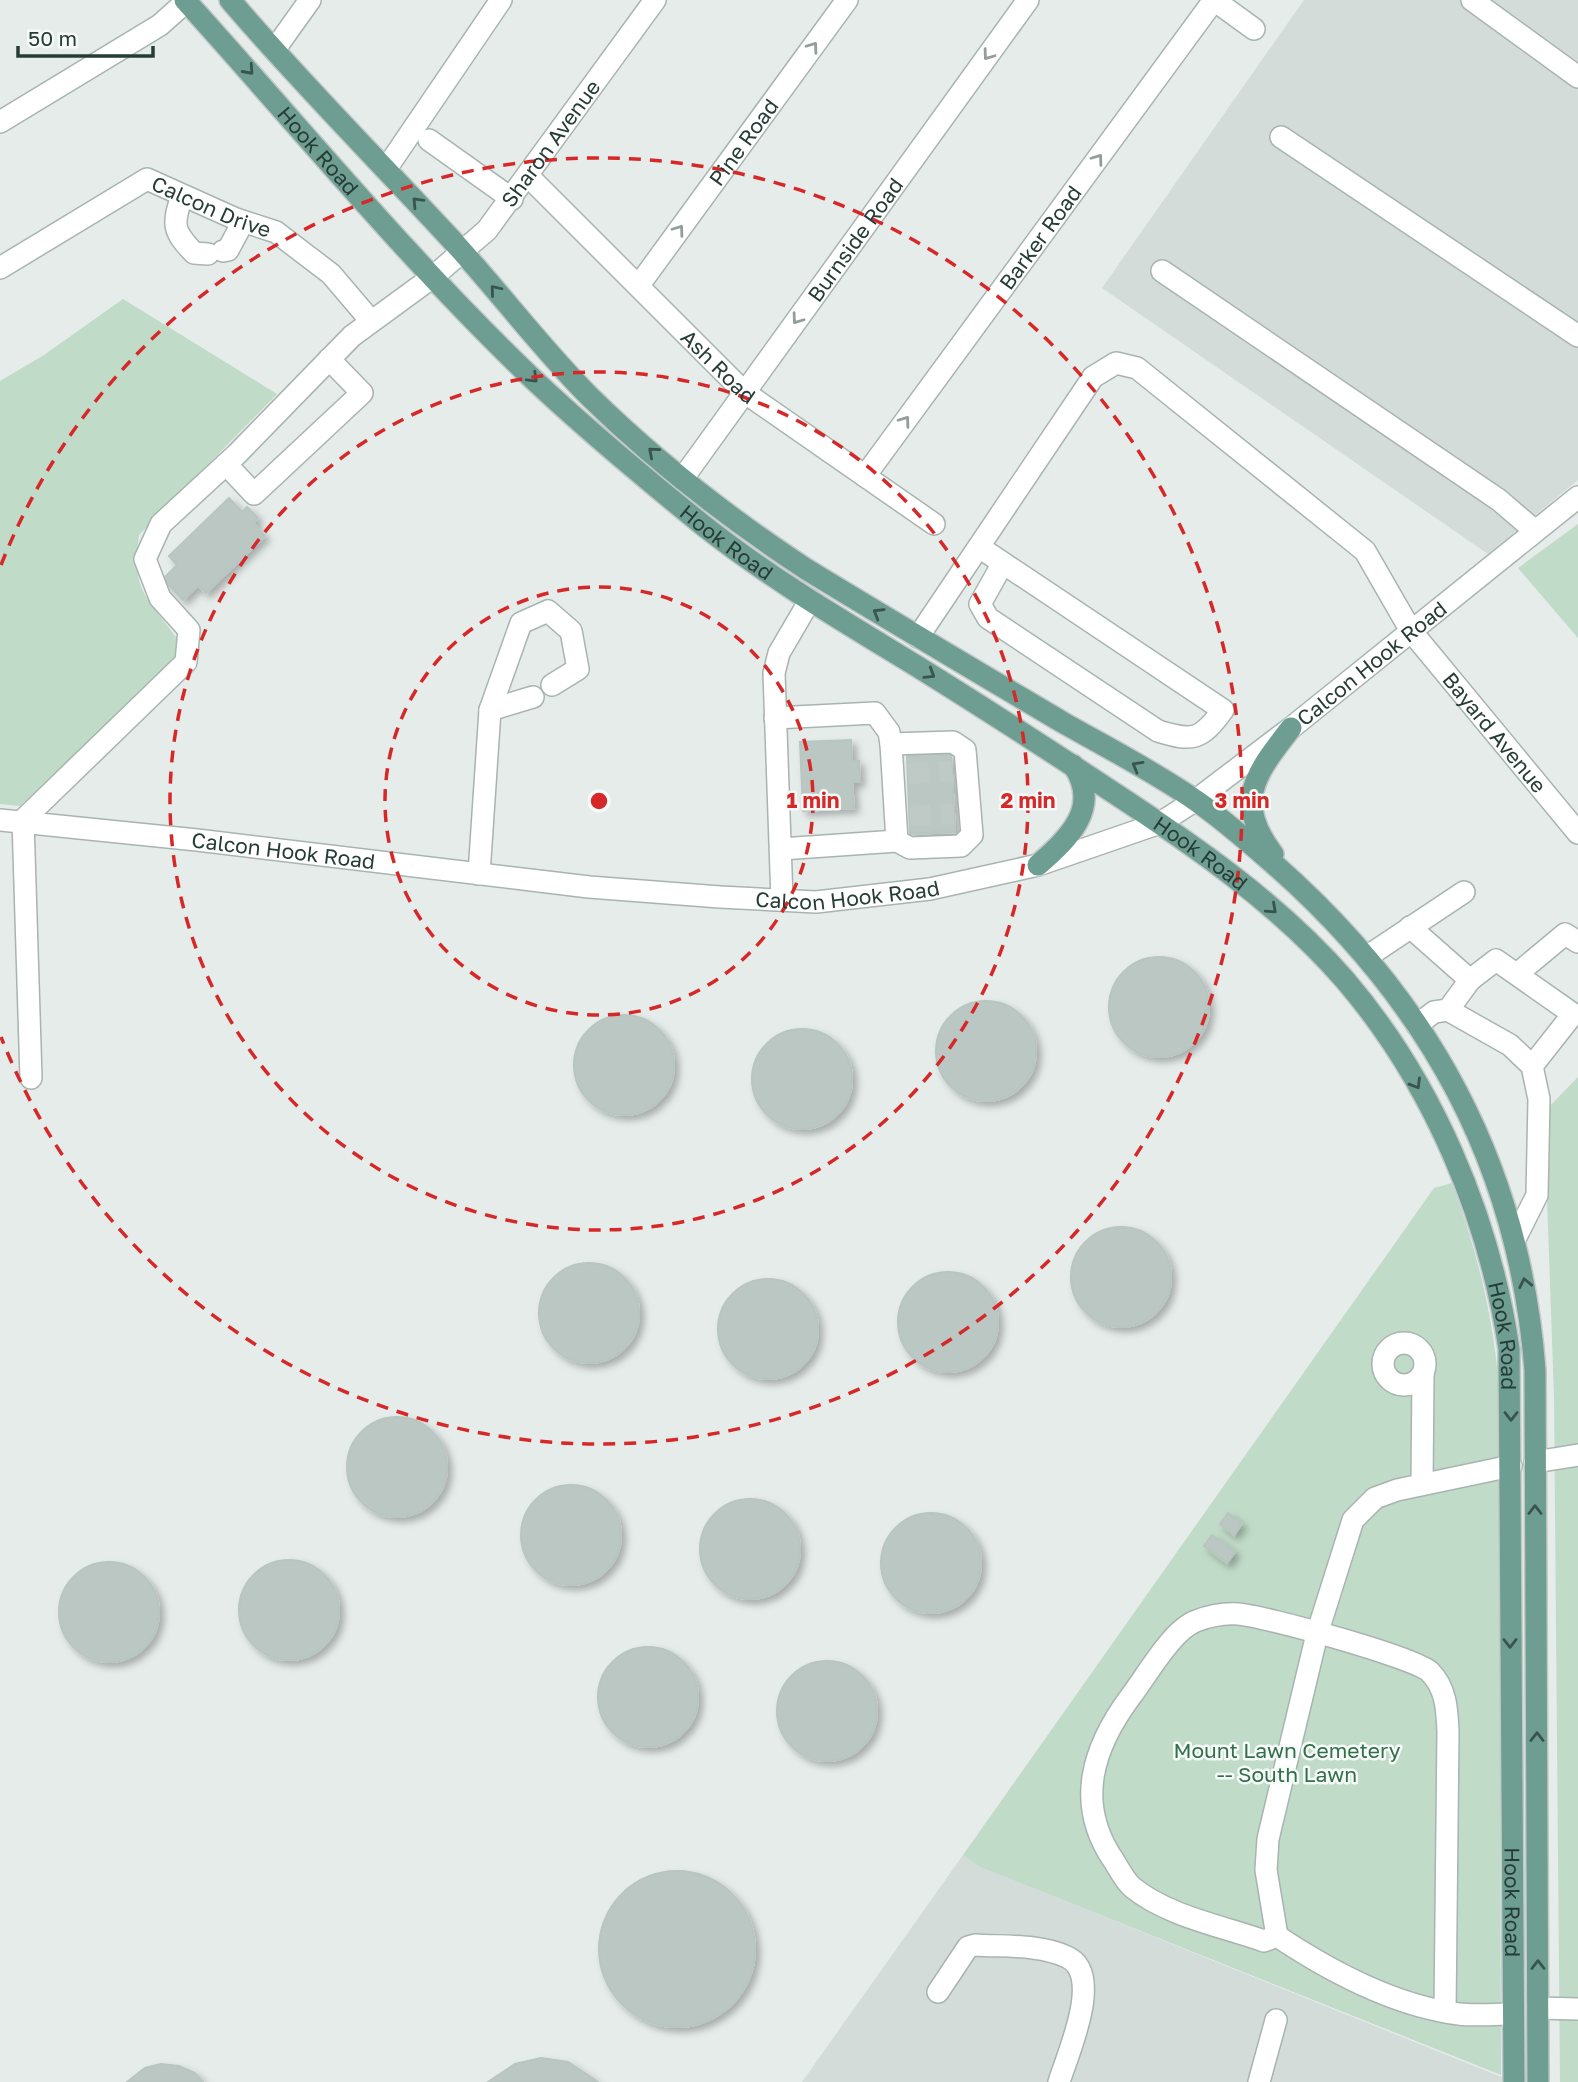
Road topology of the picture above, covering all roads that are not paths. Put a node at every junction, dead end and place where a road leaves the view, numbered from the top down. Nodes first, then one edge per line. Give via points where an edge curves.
1 (230, 0) edge
2 (310, 0) edge
3 (501, 0) edge
4 (656, 0) edge
5 (847, 0) edge
6 (1028, 0) edge
7 (1214, 0) edge
8 (1472, 0) edge
9 (187, 1) edge
10 (1254, 29) dead end
11 (275, 49) junction
12 (1578, 77) edge
13 (0, 122) edge
14 (1281, 136) dead end
15 (429, 140) dead end
16 (386, 169) junction
17 (529, 177) junction
18 (182, 196) junction
19 (512, 199) junction
20 (243, 222) junction
21 (463, 253) junction
22 (0, 268) edge
23 (1163, 271) dead end
24 (434, 276) junction
25 (639, 285) junction
26 (371, 321) junction
27 (1578, 336) edge
28 (329, 359) junction
29 (744, 392) junction
30 (226, 464) junction
31 (865, 476) junction
32 (683, 478) junction
33 (1578, 497) edge
34 (934, 524) dead end
35 (1535, 531) junction
36 (979, 547) junction
37 (1003, 563) junction
38 (810, 600) junction
39 (1411, 631) junction
40 (918, 637) junction
41 (552, 685) dead end
42 (533, 696) dead end
43 (490, 710) junction
44 (775, 718) junction
45 (1292, 728) junction
46 (891, 744) junction
47 (1073, 765) junction
48 (1196, 800) junction
49 (0, 820) edge
50 (23, 820) junction
51 (1160, 823) junction
52 (1578, 833) edge
53 (897, 841) junction
54 (781, 849) junction
55 (1038, 865) junction
56 (479, 874) junction
57 (1304, 890) junction
58 (1464, 892) dead end
59 (782, 900) junction
60 (1410, 927) junction
61 (1578, 942) edge
62 (1368, 957) junction
63 (1517, 974) junction
64 (1470, 980) junction
65 (1448, 1010) junction
66 (1417, 1025) junction
67 (1532, 1066) junction
68 (31, 1078) dead end
69 (1516, 1239) junction
70 (1423, 1374) junction
71 (1404, 1385) junction
72 (1423, 1404) junction
73 (1578, 1455) edge
74 (1535, 1462) junction
75 (1511, 1466) junction
76 (1422, 1484) junction
77 (1317, 1634) junction
78 (1277, 1936) junction
79 (938, 1992) dead end
80 (1538, 2008) junction
81 (1578, 2009) edge
82 (1445, 2012) junction
83 (1513, 2014) junction
84 (1276, 2020) dead end
85 (1059, 2082) edge
86 (1259, 2082) edge
87 (1514, 2082) edge
88 (1538, 2082) edge

1 - 11 main road, Hook Road
2 - 11 street
3 - 16 street
4 - 17 street, Sharon Avenue
25 -> 5 street, Pine Road
6 -> 29 street, Burnside Road
7 - 10 street
31 -> 7 street, Barker Road
8 - 12 street
9 - 13 street via 160,25
9 -> 24 main road, Hook Road
11 - 16 main road, Hook Road
14 - 27 street
15 - 19 street
21 -> 16 main road, Hook Road
17 - 19 street, Sharon Avenue
17 - 25 street, Ash Road
18 - 20 street, Calcon Drive
18 - 20 street via 175,216 177,235 194,253 228,250
18 - 22 street, Calcon Drive via 147,179
19 - 21 street, Sharon Avenue
20 - 26 street, Calcon Drive via 275,232 331,274
21 - 24 street, Sharon Avenue
32 -> 21 main road, Hook Road via 591,398
23 - 35 street via 1499,500
24 - 26 street, Sharon Avenue
24 -> 38 main road, Hook Road via 534,380 597,436 704,526
25 - 29 street, Ash Road
26 - 28 street, Sharon Avenue
28 - 30 street, Sharon Avenue
28 - 30 street via 362,393 254,494
29 - 31 street, Ash Road
29 - 32 street, Burnside Road
30 - 50 street, Sharon Avenue via 161,524 145,559 160,598 189,630 186,662
31 - 34 street, Ash Road
40 -> 32 main road, Hook Road via 765,542
33 - 35 street, Calcon Hook Road
35 - 39 street, Calcon Hook Road
36 - 37 street
36 - 39 street, Bayard Avenue via 1093,377 1116,363 1127,365 1138,368 1365,551
36 - 40 street, Bayard Avenue
37 - 37 street via 1223,710 1206,732 1185,739 1158,731 988,618 980,604
38 - 44 street via 779,653 774,673
38 -> 47 main road, Hook Road
39 - 45 street, Calcon Hook Road
39 - 52 street, Bayard Avenue
48 -> 40 main road, Hook Road
41 - 43 street via 578,669 571,631 548,611 521,623
42 - 43 street
43 - 56 street
44 - 46 street via 874,713 889,732
44 - 54 street
45 - 48 street, Calcon Hook Road
45 - 57 main road via 1257,775 1252,812 1260,835
46 - 53 street via 900,774 902,816
46 - 53 street via 953,742 965,750 959,770 962,813 972,835 961,846 909,848
47 - 51 main road, Hook Road
47 - 55 main road via 1084,792 1082,815 1068,839
48 - 51 street, Calcon Hook Road
48 - 57 main road, Hook Road
49 - 50 street, Calcon Hook Road
50 - 56 street, Calcon Hook Road
50 - 68 street
51 - 55 street, Calcon Hook Road
51 -> 75 main road, Hook Road via 1242,882 1336,971 1381,1027 1418,1086 1457,1162 1501,1296 1508,1349
53 - 54 street
54 - 59 street
55 - 59 street, Calcon Hook Road via 930,889 816,902
56 - 59 street, Calcon Hook Road via 589,887
57 - 62 main road, Hook Road
58 - 60 street
60 - 62 street
60 - 64 street
61 - 63 street via 1565,934
62 - 66 main road, Hook Road
63 - 64 street via 1496,961
63 - 67 street via 1573,1014
64 - 65 street
65 - 66 street via 1434,1012
65 - 67 street via 1510,1045
66 - 69 main road, Hook Road via 1473,1123
67 - 69 street via 1539,1099 1537,1195
74 -> 69 main road, Hook Road via 1532,1324
70 - 71 street
70 - 71 street via 1425,1360 1418,1349 1406,1344 1394,1347 1385,1357 1385,1371 1394,1382
70 - 72 street
71 - 72 street
72 - 76 street
73 - 74 street
80 -> 74 main road, Hook Road
75 - 76 street
75 -> 83 main road, Hook Road
76 - 77 street via 1375,1498 1353,1520
77 - 78 street via 1268,1839 1266,1870
77 - 78 street via 1239,1614 1193,1621 1177,1634 1114,1719 1093,1770 1092,1805 1106,1850 1131,1886 1164,1906 1264,1941
77 - 82 street via 1420,1665 1443,1693 1448,1731
78 - 82 street via 1303,1954 1398,2000
79 - 85 street via 968,1947 975,1945 1041,1950 1077,1964 1085,1980 1083,1999
80 - 81 street
80 - 88 main road, Hook Road
82 - 83 street
83 - 87 main road, Hook Road
84 - 86 street

